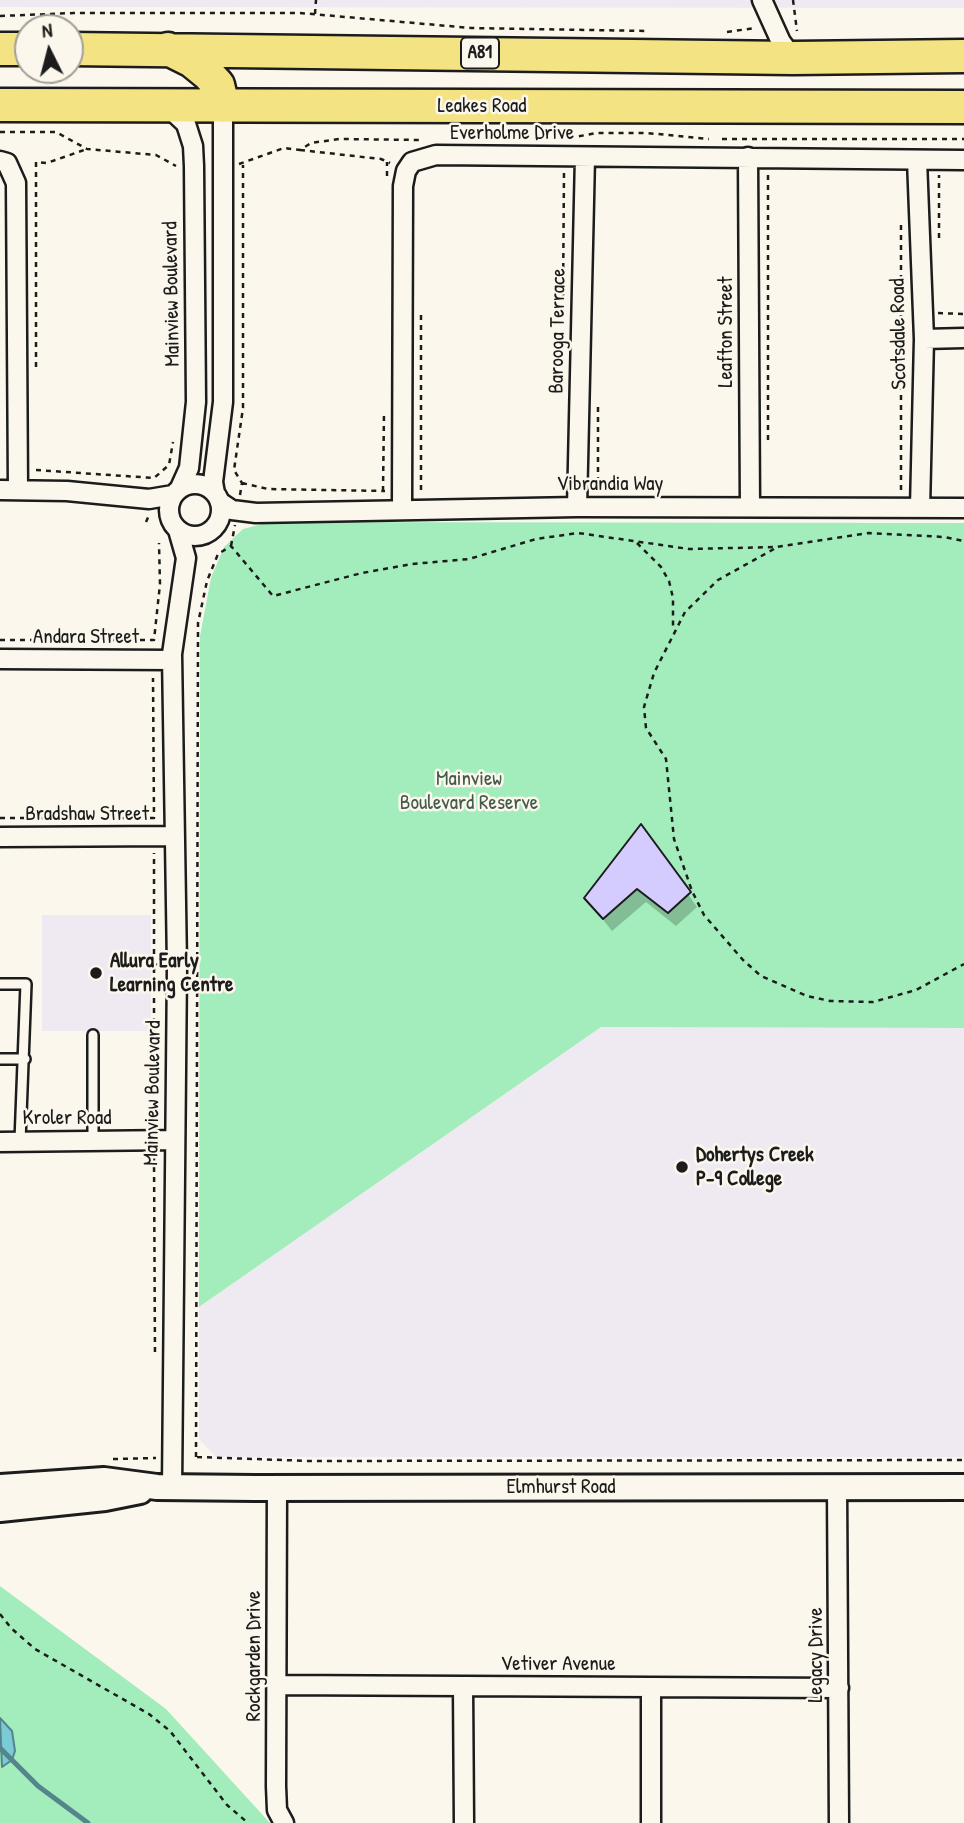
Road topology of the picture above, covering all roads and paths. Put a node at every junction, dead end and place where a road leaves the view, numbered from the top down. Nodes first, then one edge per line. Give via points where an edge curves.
1 (316, 0) edge
2 (762, 0) edge
3 (793, 0) edge
4 (315, 15) junction
5 (0, 16) edge
6 (774, 27) junction
7 (656, 31) dead end
8 (722, 33) dead end
9 (795, 44) junction
10 (84, 49) edge
11 (167, 49) junction
12 (964, 57) edge
13 (0, 105) edge
14 (167, 106) junction
15 (223, 106) junction
16 (964, 107) edge
17 (0, 132) edge
18 (284, 148) dead end
19 (87, 149) junction
20 (300, 150) dead end
21 (585, 156) junction
22 (748, 157) junction
23 (964, 160) edge
24 (0, 161) edge
25 (243, 164) junction
26 (194, 166) junction
27 (221, 166) junction
28 (917, 166) junction
29 (406, 172) junction
30 (768, 172) dead end
31 (939, 172) dead end
32 (901, 214) dead end
33 (421, 311) dead end
34 (938, 313) dead end
35 (964, 314) edge
36 (9, 320) edge
37 (964, 338) edge
38 (924, 339) junction
39 (36, 375) dead end
40 (174, 436) dead end
41 (768, 450) dead end
42 (18, 469) junction
43 (242, 483) dead end
44 (9, 490) edge
45 (176, 492) junction
46 (421, 492) dead end
47 (102, 495) junction
48 (217, 498) junction
49 (920, 500) junction
50 (577, 506) junction
51 (750, 507) junction
52 (964, 509) edge
53 (402, 510) junction
54 (256, 513) junction
55 (174, 525) junction
56 (212, 530) junction
57 (964, 541) edge
58 (159, 542) dead end
59 (638, 542) junction
60 (776, 547) junction
61 (184, 575) junction
62 (673, 632) junction
63 (0, 640) edge
64 (0, 659) edge
65 (172, 660) junction
66 (153, 678) dead end
67 (0, 818) edge
68 (174, 836) junction
69 (0, 837) edge
70 (141, 853) dead end
71 (154, 964) junction
72 (964, 964) edge
73 (177, 966) junction
74 (199, 967) junction
75 (0, 984) edge
76 (93, 1035) dead end
77 (0, 1059) edge
78 (25, 1059) junction
79 (175, 1140) junction
80 (93, 1141) junction
81 (154, 1141) junction
82 (0, 1142) edge
83 (20, 1142) junction
84 (155, 1361) dead end
85 (172, 1457) junction
86 (196, 1457) junction
87 (108, 1459) dead end
88 (964, 1460) edge
89 (0, 1486) edge
90 (837, 1486) junction
91 (165, 1487) junction
92 (964, 1487) edge
93 (278, 1488) junction
94 (0, 1509) edge
95 (0, 1614) edge
96 (276, 1685) junction
97 (463, 1686) junction
98 (651, 1687) junction
99 (839, 1688) junction
100 (248, 1823) edge
101 (284, 1823) edge
102 (464, 1823) edge
103 (651, 1823) edge
104 (839, 1823) edge

1 - 4 path
2 - 6 street
3 - 9 path
4 - 5 path
4 - 7 path via 471,28
6 - 8 path
6 - 9 street
9 - 11 highway, A81
9 - 12 highway, A81
10 - 11 highway, A81
11 - 15 highway via 208,74 218,85
13 - 14 highway, Leakes Road
14 - 15 highway, Leakes Road
14 - 26 street, Mainview Boulevard via 186,124
15 - 16 highway, Leakes Road
15 - 27 street
17 - 19 path via 57,132
18 - 25 path
19 - 26 path via 156,155 177,166
19 - 39 path via 47,163 36,162
20 - 29 path via 381,159
21 - 22 street, Everholme Drive
21 - 29 street, Everholme Drive via 436,155 416,160
21 - 50 street, Barooga Terrace
22 - 28 street, Everholme Drive
22 - 51 street, Leafton Street
23 - 28 street, Everholme Drive
24 - 36 street via 7,163 16,183
25 - 27 path
25 - 43 path via 243,408 234,470
26 - 45 street, Mainview Boulevard via 196,402 189,468
27 - 48 street via 223,402 213,482
28 - 31 path
28 - 38 street, Scotsdale Road
29 - 53 street
30 - 41 path
32 - 49 path via 901,491
33 - 46 path
34 - 35 path
36 - 42 street
37 - 38 street
38 - 49 street, Scotsdale Road
40 - 42 path via 169,464 154,478
42 - 44 street
44 - 47 street
45 - 47 street via 149,499
45 - 48 street via 198,484
45 - 55 street via 168,510
47 - 55 street via 148,509
48 - 54 street, Vibrandia Way via 232,510
48 - 56 street via 221,515
49 - 51 street, Vibrandia Way
49 - 52 street, Vibrandia Way
50 - 51 street, Vibrandia Way
50 - 53 street, Vibrandia Way
53 - 54 street, Vibrandia Way
54 - 56 street, Vibrandia Way
55 - 56 street via 192,536
55 - 61 street, Mainview Boulevard via 186,558
56 - 61 street, Mainview Boulevard via 196,545
57 - 60 path via 869,533
58 - 63 path via 154,640
59 - 60 path via 689,549
59 - 62 path via 668,581
59 - 74 path via 568,535 469,559 362,573 273,596 231,546 218,554 198,623
60 - 62 path via 718,580 685,612
61 - 65 street, Mainview Boulevard
62 - 72 path via 654,673 644,718 666,759 681,865 704,915 722,937 761,976 830,1001 891,999
64 - 65 street, Andara Street
65 - 68 street, Mainview Boulevard
66 - 67 path via 154,818
68 - 69 street, Bradshaw Street
68 - 73 street, Mainview Boulevard
70 - 71 path via 154,853
71 - 73 path
71 - 81 path
73 - 74 path
73 - 79 street, Mainview Boulevard
74 - 86 path
75 - 78 lane via 26,984
76 - 80 lane
77 - 78 lane
78 - 83 lane
79 - 81 street, Kroler Road
79 - 85 street, Mainview Boulevard
80 - 81 street, Kroler Road
80 - 83 street, Kroler Road
81 - 84 path
82 - 83 street, Kroler Road
85 - 86 path
85 - 87 path
85 - 91 street, Mainview Boulevard
86 - 88 path via 310,1461
89 - 91 street, Elmhurst Road via 104,1480
90 - 92 street, Elmhurst Road
90 - 93 street, Elmhurst Road
90 - 99 street, Legacy Drive
91 - 93 street, Elmhurst Road
91 - 94 street, Elmhurst Road
93 - 96 street, Rockgarden Drive
95 - 100 path via 35,1649 149,1714 170,1731 227,1805
96 - 97 street, Vetiver Avenue
96 - 101 street, Rockgarden Drive via 276,1793
97 - 98 street, Vetiver Avenue
97 - 102 street
98 - 99 street, Vetiver Avenue
98 - 103 street
99 - 104 street, Legacy Drive

